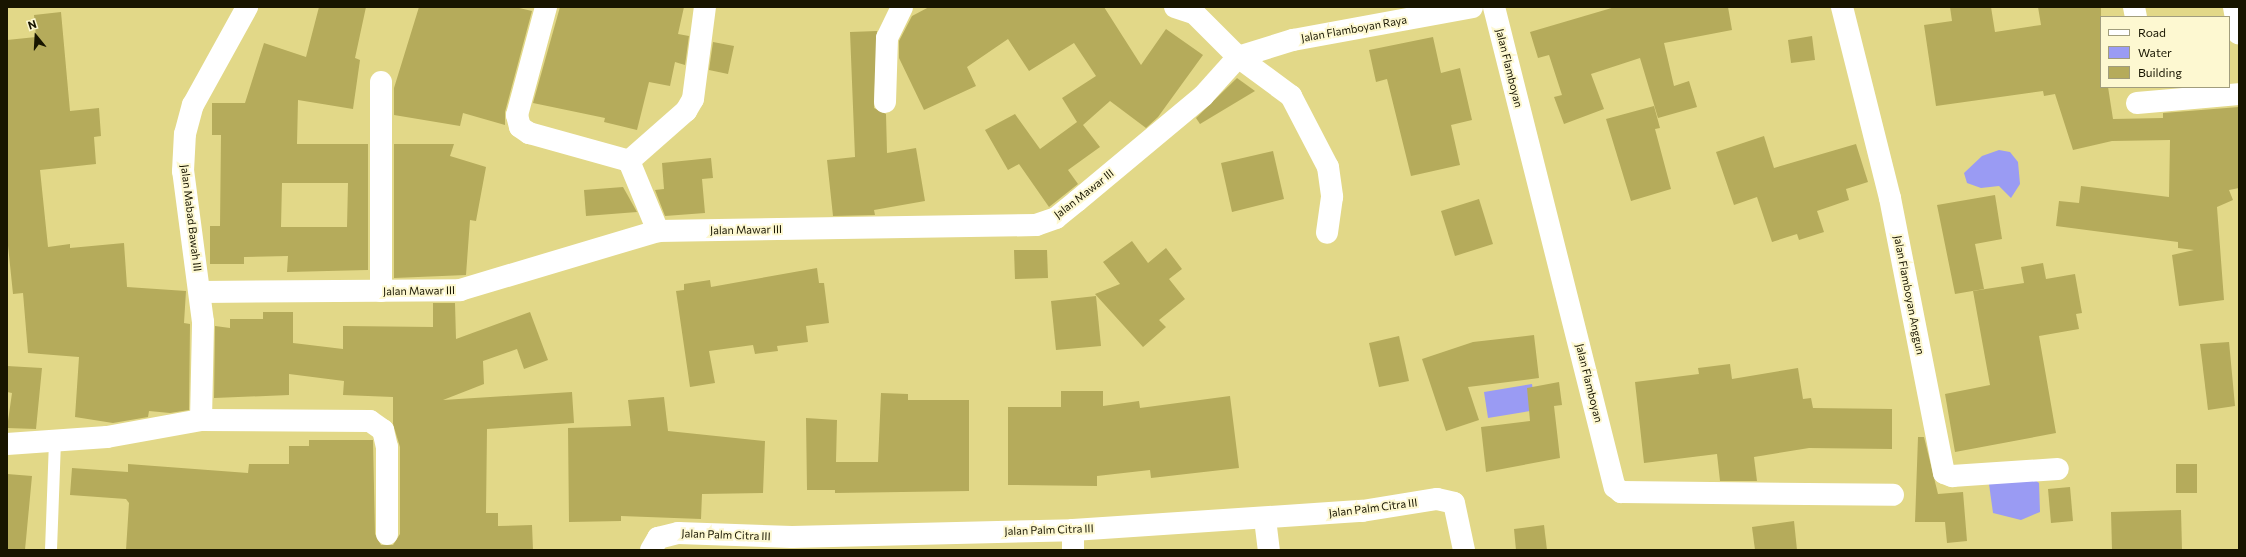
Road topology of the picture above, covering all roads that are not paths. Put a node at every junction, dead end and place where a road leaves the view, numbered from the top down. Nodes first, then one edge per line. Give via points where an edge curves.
1 (247, 7) edge
2 (546, 7) edge
3 (705, 7) edge
4 (902, 7) edge
5 (1175, 7) edge
6 (1472, 7) edge
7 (1494, 7) edge
8 (1842, 7) edge
9 (2234, 7) edge
10 (2239, 34) edge
11 (1238, 57) junction
12 (381, 82) dead end
13 (2239, 94) edge
14 (885, 102) dead end
15 (2137, 103) dead end
16 (629, 161) junction
17 (658, 230) junction
18 (1327, 233) dead end
19 (381, 291) junction
20 (200, 292) junction
21 (201, 420) junction
22 (55, 442) junction
23 (7, 444) edge
24 (2058, 469) dead end
25 (1893, 495) dead end
26 (1265, 519) junction
27 (387, 534) dead end
28 (1073, 540) edge
29 (51, 550) edge
30 (651, 550) edge
31 (1269, 550) edge
32 (1464, 550) edge

1 - 20 street, Jalan Mabad Bawah III via 193,105 185,134 183,171
2 - 16 street via 518,115 520,126 529,133
3 - 16 street via 693,99
4 - 14 street via 887,38
5 - 11 street via 1194,13
6 - 11 street, Jalan Flamboyan Raya via 1293,40
7 - 25 street, Jalan Flamboyan via 1615,487 1621,492
8 - 24 street, Jalan Flamboyan Anggun via 1890,198 1944,473 1952,476
9 - 10 street
11 - 17 street, Jalan Mawar III via 1203,96 1077,201 1056,218 1036,225
11 - 18 street via 1291,96 1314,136 1328,167 1332,197
12 - 19 street
13 - 15 street
16 - 17 street
17 - 19 street, Jalan Mawar III via 460,290
19 - 20 street, Jalan Mawar III
20 - 21 street, Jalan Mabad Bawah III
21 - 22 street via 107,437
21 - 27 street via 370,420 384,432 387,447
22 - 23 street
22 - 29 lane
26 - 28 street, Jalan Palm Citra III
26 - 31 street
26 - 32 street, Jalan Palm Citra III via 1362,511 1437,499 1454,503
28 - 30 street, Jalan Palm Citra III via 678,533 658,538

